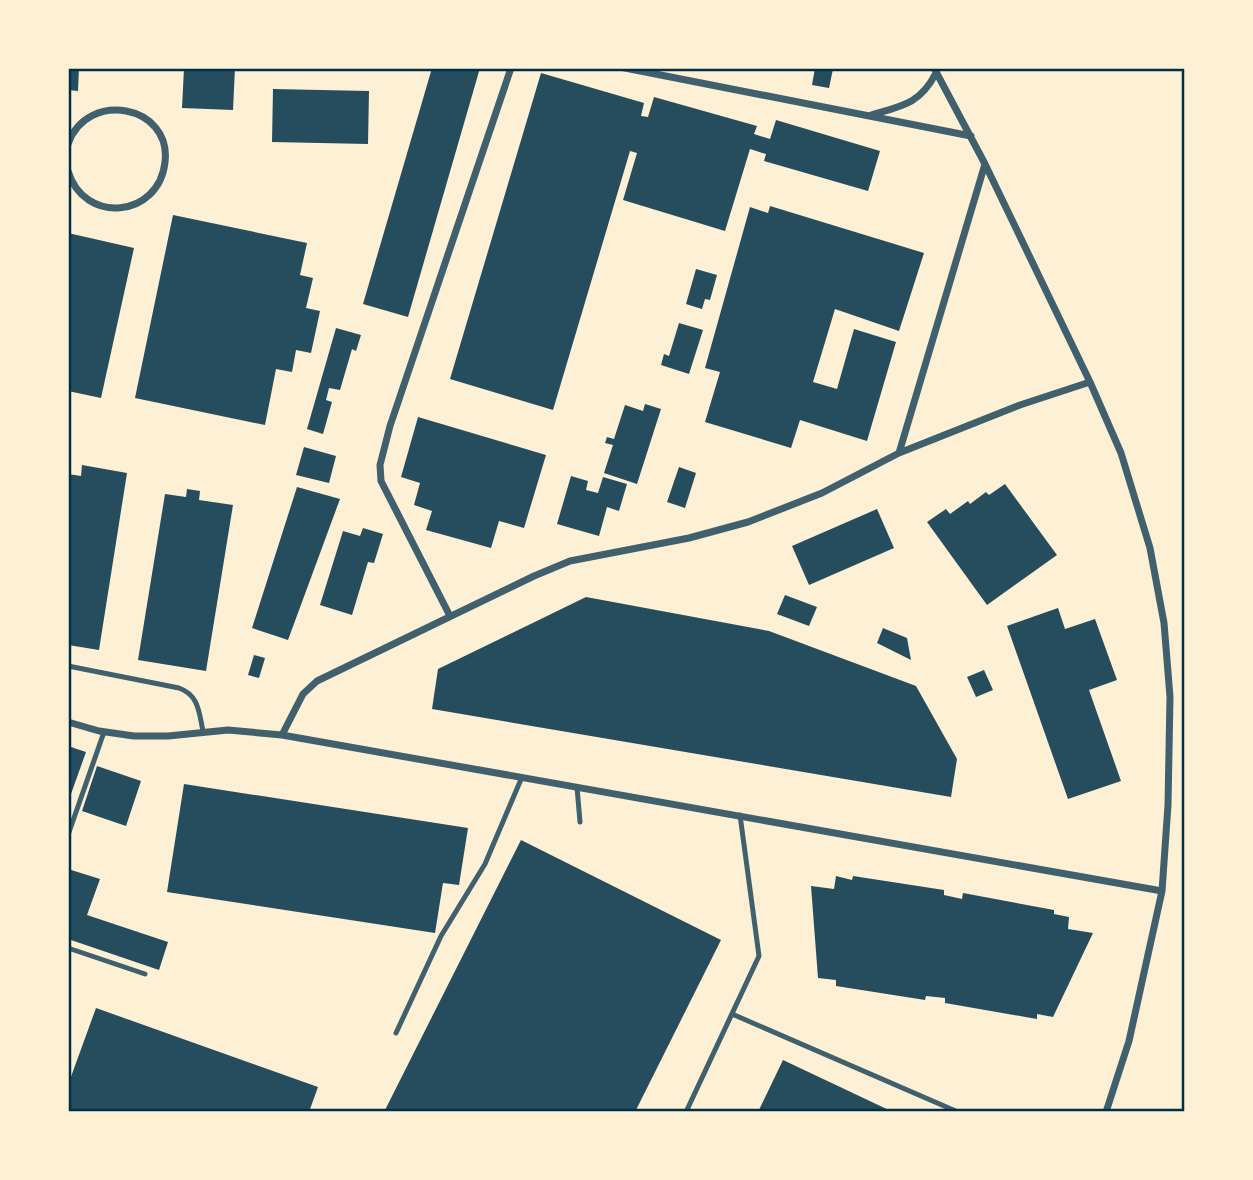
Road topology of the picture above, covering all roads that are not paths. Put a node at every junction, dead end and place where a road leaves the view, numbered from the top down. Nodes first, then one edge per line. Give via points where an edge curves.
1 (511, 68) edge
2 (625, 68) edge
3 (935, 70) edge
4 (870, 116) junction
5 (971, 136) junction
6 (68, 144) edge
7 (985, 164) junction
8 (68, 171) edge
9 (1090, 382) junction
10 (899, 453) junction
11 (450, 616) junction
12 (68, 666) edge
13 (68, 722) edge
14 (203, 731) junction
15 (104, 732) junction
16 (282, 735) junction
17 (522, 778) junction
18 (577, 787) junction
19 (740, 815) junction
20 (580, 822) dead end
21 (68, 835) edge
22 (1162, 891) junction
23 (68, 948) edge
24 (145, 974) dead end
25 (732, 1014) junction
26 (396, 1032) dead end
27 (686, 1112) edge
28 (958, 1112) edge
29 (1105, 1112) edge

1 - 11 street via 380,465 381,481
2 - 4 street
3 - 4 street via 919,97
3 - 5 street
4 - 5 street
5 - 7 street
6 - 8 street via 76,129 97,112 131,111 153,126 165,147 166,161 156,188 138,203 121,208 89,200 77,191
7 - 9 street
7 - 10 street
9 - 10 street
9 - 22 street via 1121,453 1143,521 1164,623 1170,697
10 - 11 street via 822,493 748,522 570,561
11 - 16 street via 317,681 303,694
12 - 14 lane via 190,692
13 - 15 street
14 - 15 street via 168,736
14 - 16 street
15 - 21 lane
16 - 17 street
17 - 18 street
17 - 26 lane via 485,864 441,936
18 - 19 street
18 - 20 lane
19 - 22 street
19 - 25 lane via 759,956
22 - 29 street via 1129,1041
23 - 24 lane
25 - 27 lane
25 - 28 lane

